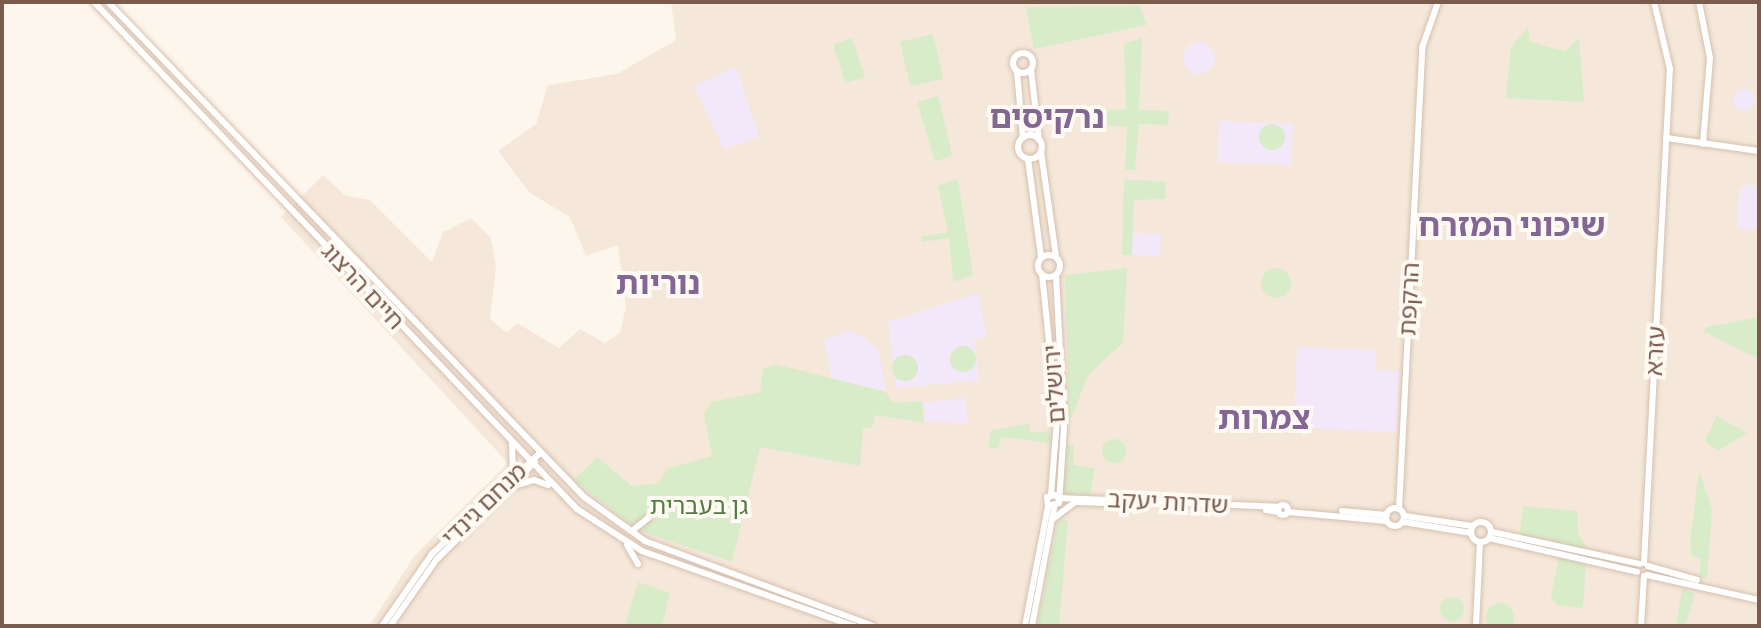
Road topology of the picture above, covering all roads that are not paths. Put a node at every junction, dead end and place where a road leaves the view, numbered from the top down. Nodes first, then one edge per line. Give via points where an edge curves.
1 (94, 2) edge
2 (108, 2) edge
3 (1438, 2) edge
4 (1654, 2) edge
5 (1699, 2) edge
6 (1031, 69) junction
7 (1017, 72) junction
8 (1023, 138) junction
9 (1666, 138) junction
10 (1039, 140) junction
11 (1703, 144) junction
12 (1759, 151) edge
13 (1041, 152) junction
14 (1028, 159) junction
15 (1056, 256) junction
16 (1041, 257) junction
17 (1042, 274) junction
18 (1056, 275) junction
19 (508, 437) junction
20 (539, 454) junction
21 (531, 462) junction
22 (508, 487) junction
23 (560, 495) junction
24 (1054, 501) junction
25 (1075, 502) junction
26 (1397, 507) junction
27 (1278, 510) junction
28 (649, 517) dead end
29 (1387, 518) junction
30 (1404, 519) junction
31 (1050, 528) junction
32 (1471, 529) junction
33 (628, 530) junction
34 (612, 533) junction
35 (1490, 535) junction
36 (1480, 542) junction
37 (638, 564) dead end
38 (1643, 569) junction
39 (1759, 598) edge
40 (382, 626) edge
41 (390, 626) edge
42 (854, 626) edge
43 (873, 626) edge
44 (1025, 626) edge
45 (1032, 626) edge
46 (1476, 626) edge
47 (1641, 626) edge

1 - 19 street, חיים הרצוג
2 - 20 street, חיים הרצוג
3 - 26 street, הרקפת via 1422,48
4 - 9 street via 1669,48
5 - 11 street via 1710,58
6 - 7 street
6 - 7 street via 1031,59 1020,53 1012,63
6 - 10 street
7 - 8 street
8 - 10 street
8 - 14 street via 1020,152
9 - 11 street
9 - 38 street, עזרא
10 - 13 street
11 - 12 street
13 - 14 street
13 - 15 street
14 - 16 street
15 - 16 street
15 - 18 street, ירושלים
16 - 17 street, ירושלים
17 - 18 street
17 - 24 street, ירושלים via 1057,420
18 - 24 street, ירושלים via 1065,378
19 - 21 street, חיים הרצוג
19 - 22 street via 517,462
20 - 21 street, מנחם גינדי
20 - 33 street, חיים הרצוג
21 - 22 street, מנחם גינדי
21 - 23 street, חיים הרצוג
22 - 23 street via 534,480
22 - 40 street, מנחם גינדי via 432,554
22 - 41 street, מנחם גינדי via 431,565
23 - 34 street, חיים הרצוג
24 - 25 street, שדרות יעקב
24 - 27 street, שדרות יעקב
24 - 31 street, ירושלים
24 - 44 street, ירושלים
25 - 27 street, שדרות יעקב
25 - 31 street
26 - 29 street
26 - 30 street
27 - 29 street
28 - 33 street via 640,530
29 - 30 street
30 - 32 street
31 - 45 street, ירושלים
32 - 35 street via 1484,521
32 - 36 street
33 - 43 street, חיים הרצוג via 650,543
34 - 37 street
34 - 42 street, חיים הרצוג via 647,552
35 - 36 street
35 - 38 street
36 - 46 street
38 - 39 street
38 - 47 street, עזרא

